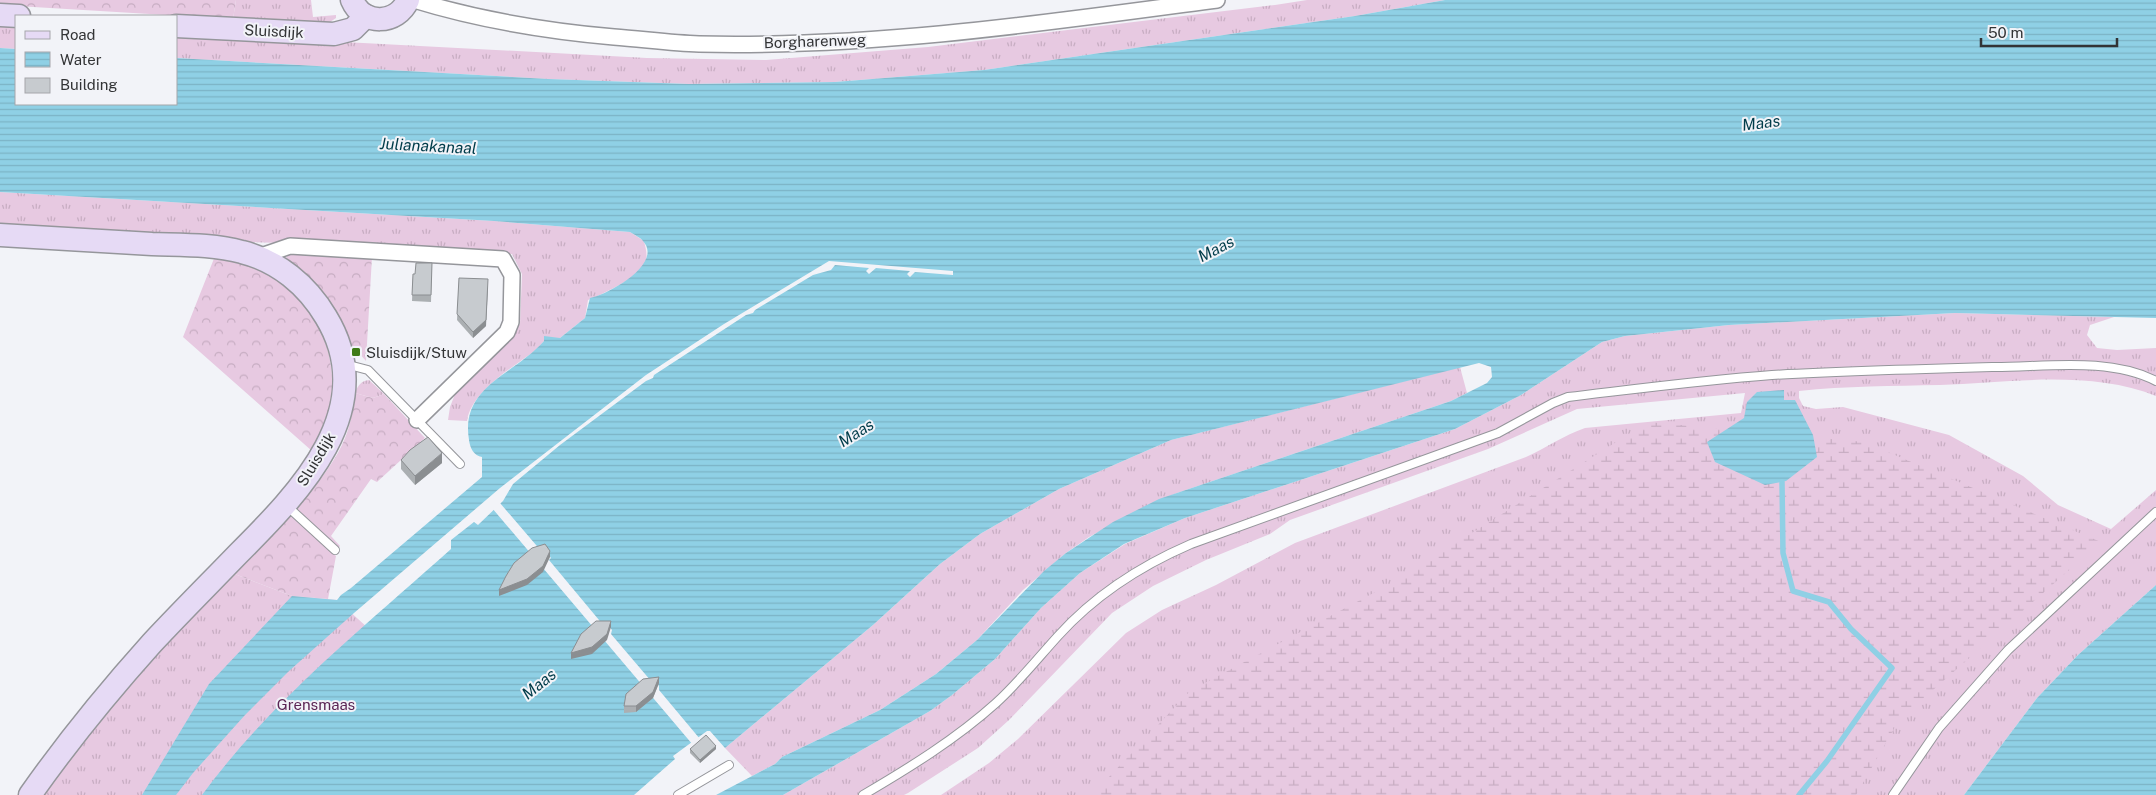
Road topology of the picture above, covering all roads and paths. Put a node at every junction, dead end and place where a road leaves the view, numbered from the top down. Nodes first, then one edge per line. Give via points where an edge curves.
1 (408, 0) edge
2 (414, 0) edge
3 (1217, 0) edge
4 (359, 8) edge
5 (0, 15) edge
6 (15, 16) edge
7 (178, 26) edge
8 (0, 235) edge
9 (258, 257) junction
10 (343, 364) junction
11 (2156, 381) edge
12 (416, 420) junction
13 (460, 464) dead end
14 (287, 505) junction
15 (2156, 512) edge
16 (335, 550) dead end
17 (729, 765) dead end
18 (30, 795) edge
19 (678, 795) edge
20 (863, 795) edge
21 (1894, 795) edge

1 - 4 street via 398,13 379,20
2 - 3 street, Borgharenweg via 458,13 582,34 707,44 810,43 981,31
4 - 7 street, Sluisdijk via 353,29 334,34
5 - 6 street
8 - 9 street, Sluisdijk via 218,248
9 - 10 street, Sluisdijk via 284,270 317,302 329,322
9 - 12 street via 290,246 503,259 512,275 512,322 507,332
10 - 12 lane via 368,370
10 - 14 street, Sluisdijk via 344,387 331,439
11 - 20 lane via 2115,369 2088,366 1947,368 1771,376 1568,397 1498,433 1191,544 1128,576 1101,595 1059,634 996,703 946,743
12 - 13 lane
14 - 16 lane
14 - 18 street, Sluisdijk via 107,693
15 - 21 lane via 2008,650 1939,728
17 - 19 lane

